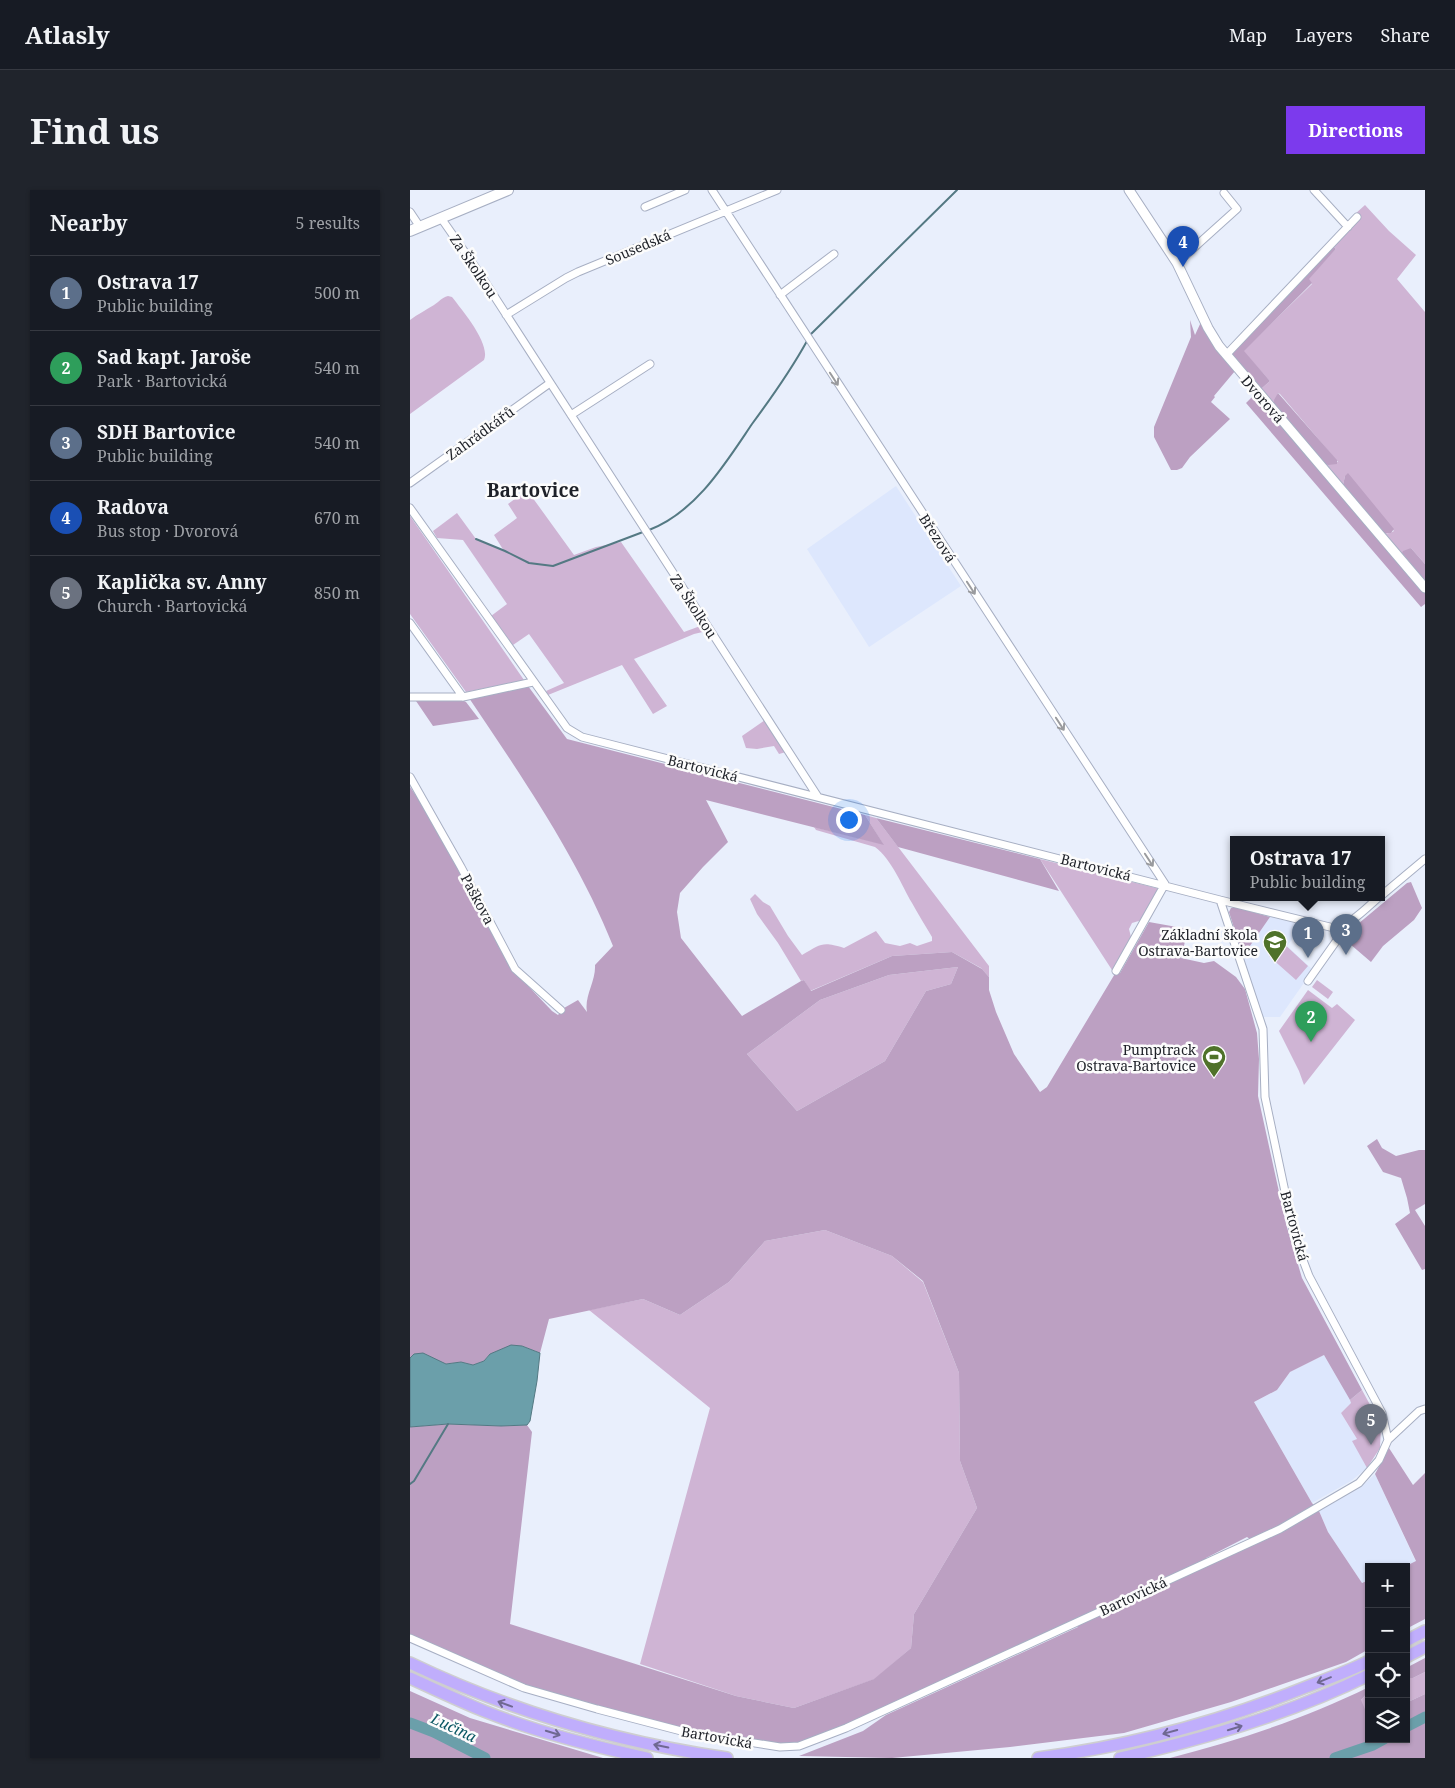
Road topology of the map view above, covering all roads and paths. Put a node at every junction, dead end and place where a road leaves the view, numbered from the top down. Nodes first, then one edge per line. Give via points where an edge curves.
1 (508, 190) edge
2 (685, 190) edge
3 (712, 190) edge
4 (777, 190) edge
5 (1129, 190) edge
6 (1314, 190) edge
7 (1224, 193) dead end
8 (645, 207) dead end
9 (725, 210) junction
10 (410, 212) edge
11 (1357, 217) dead end
12 (441, 218) junction
13 (1348, 227) junction
14 (415, 229) edge
15 (834, 254) dead end
16 (1177, 264) junction
17 (780, 295) junction
18 (506, 315) junction
19 (1226, 355) junction
20 (650, 364) dead end
21 (550, 383) junction
22 (570, 415) junction
23 (410, 483) edge
24 (410, 508) edge
25 (1425, 588) edge
26 (410, 624) edge
27 (533, 682) junction
28 (463, 696) junction
29 (410, 698) edge
30 (410, 777) edge
31 (818, 797) junction
32 (1425, 859) edge
33 (1165, 884) junction
34 (1385, 893) edge
35 (1220, 900) junction
36 (1374, 901) edge
37 (1342, 926) junction
38 (1116, 970) dead end
39 (1308, 982) dead end
40 (560, 1010) dead end
41 (1425, 1409) edge
42 (1388, 1440) junction
43 (1425, 1631) edge
44 (410, 1638) edge
45 (1410, 1639) edge
46 (1425, 1646) edge
47 (1410, 1655) edge
48 (1365, 1662) edge
49 (410, 1663) edge
50 (1365, 1677) edge
51 (410, 1678) edge
52 (647, 1758) edge
53 (727, 1758) edge
54 (1038, 1758) edge
55 (1120, 1758) edge

1 - 12 main road
2 - 8 street
3 - 9 street, Březová
4 - 9 street, Sousedská
5 - 16 street, Dvorová
6 - 13 street
7 - 16 street via 1237,209
9 - 17 street, Březová
9 - 18 street, Sousedská via 578,272
10 - 14 street
11 - 13 street
12 - 14 main road
12 - 18 street, Za Školkou
13 - 19 street
15 - 17 street
16 - 19 street, Dvorová via 1210,332
17 -> 33 street, Březová
18 - 21 street, Za Školkou
19 - 25 street, Dvorová
20 - 22 street
21 - 22 street, Za Školkou
21 - 23 street, Zahrádkářů
22 - 31 street, Za Školkou
24 - 27 street, Bartovická
26 - 28 street
27 - 28 street
27 - 31 street, Bartovická via 567,728 582,737
28 - 29 street
30 - 40 street, Paškova via 515,969
31 - 33 street, Bartovická
32 - 34 street
33 - 35 street, Bartovická
33 - 38 street
35 - 37 street via 1328,927
35 - 42 street, Bartovická via 1262,1029 1264,1097 1296,1239 1309,1276 1382,1413
36 - 37 street
37 - 39 street via 1337,940
41 - 42 street
42 - 44 street, Bartovická via 1379,1460 1359,1483 1280,1529 846,1728 799,1746 780,1747 684,1732 597,1709 524,1688
43 - 45 highway
46 - 47 highway
48 -> 54 highway via 1274,1700 1202,1723 1133,1741
53 -> 49 highway via 613,1736 532,1714
55 -> 50 highway via 1243,1725
51 -> 52 highway via 506,1719 590,1745

